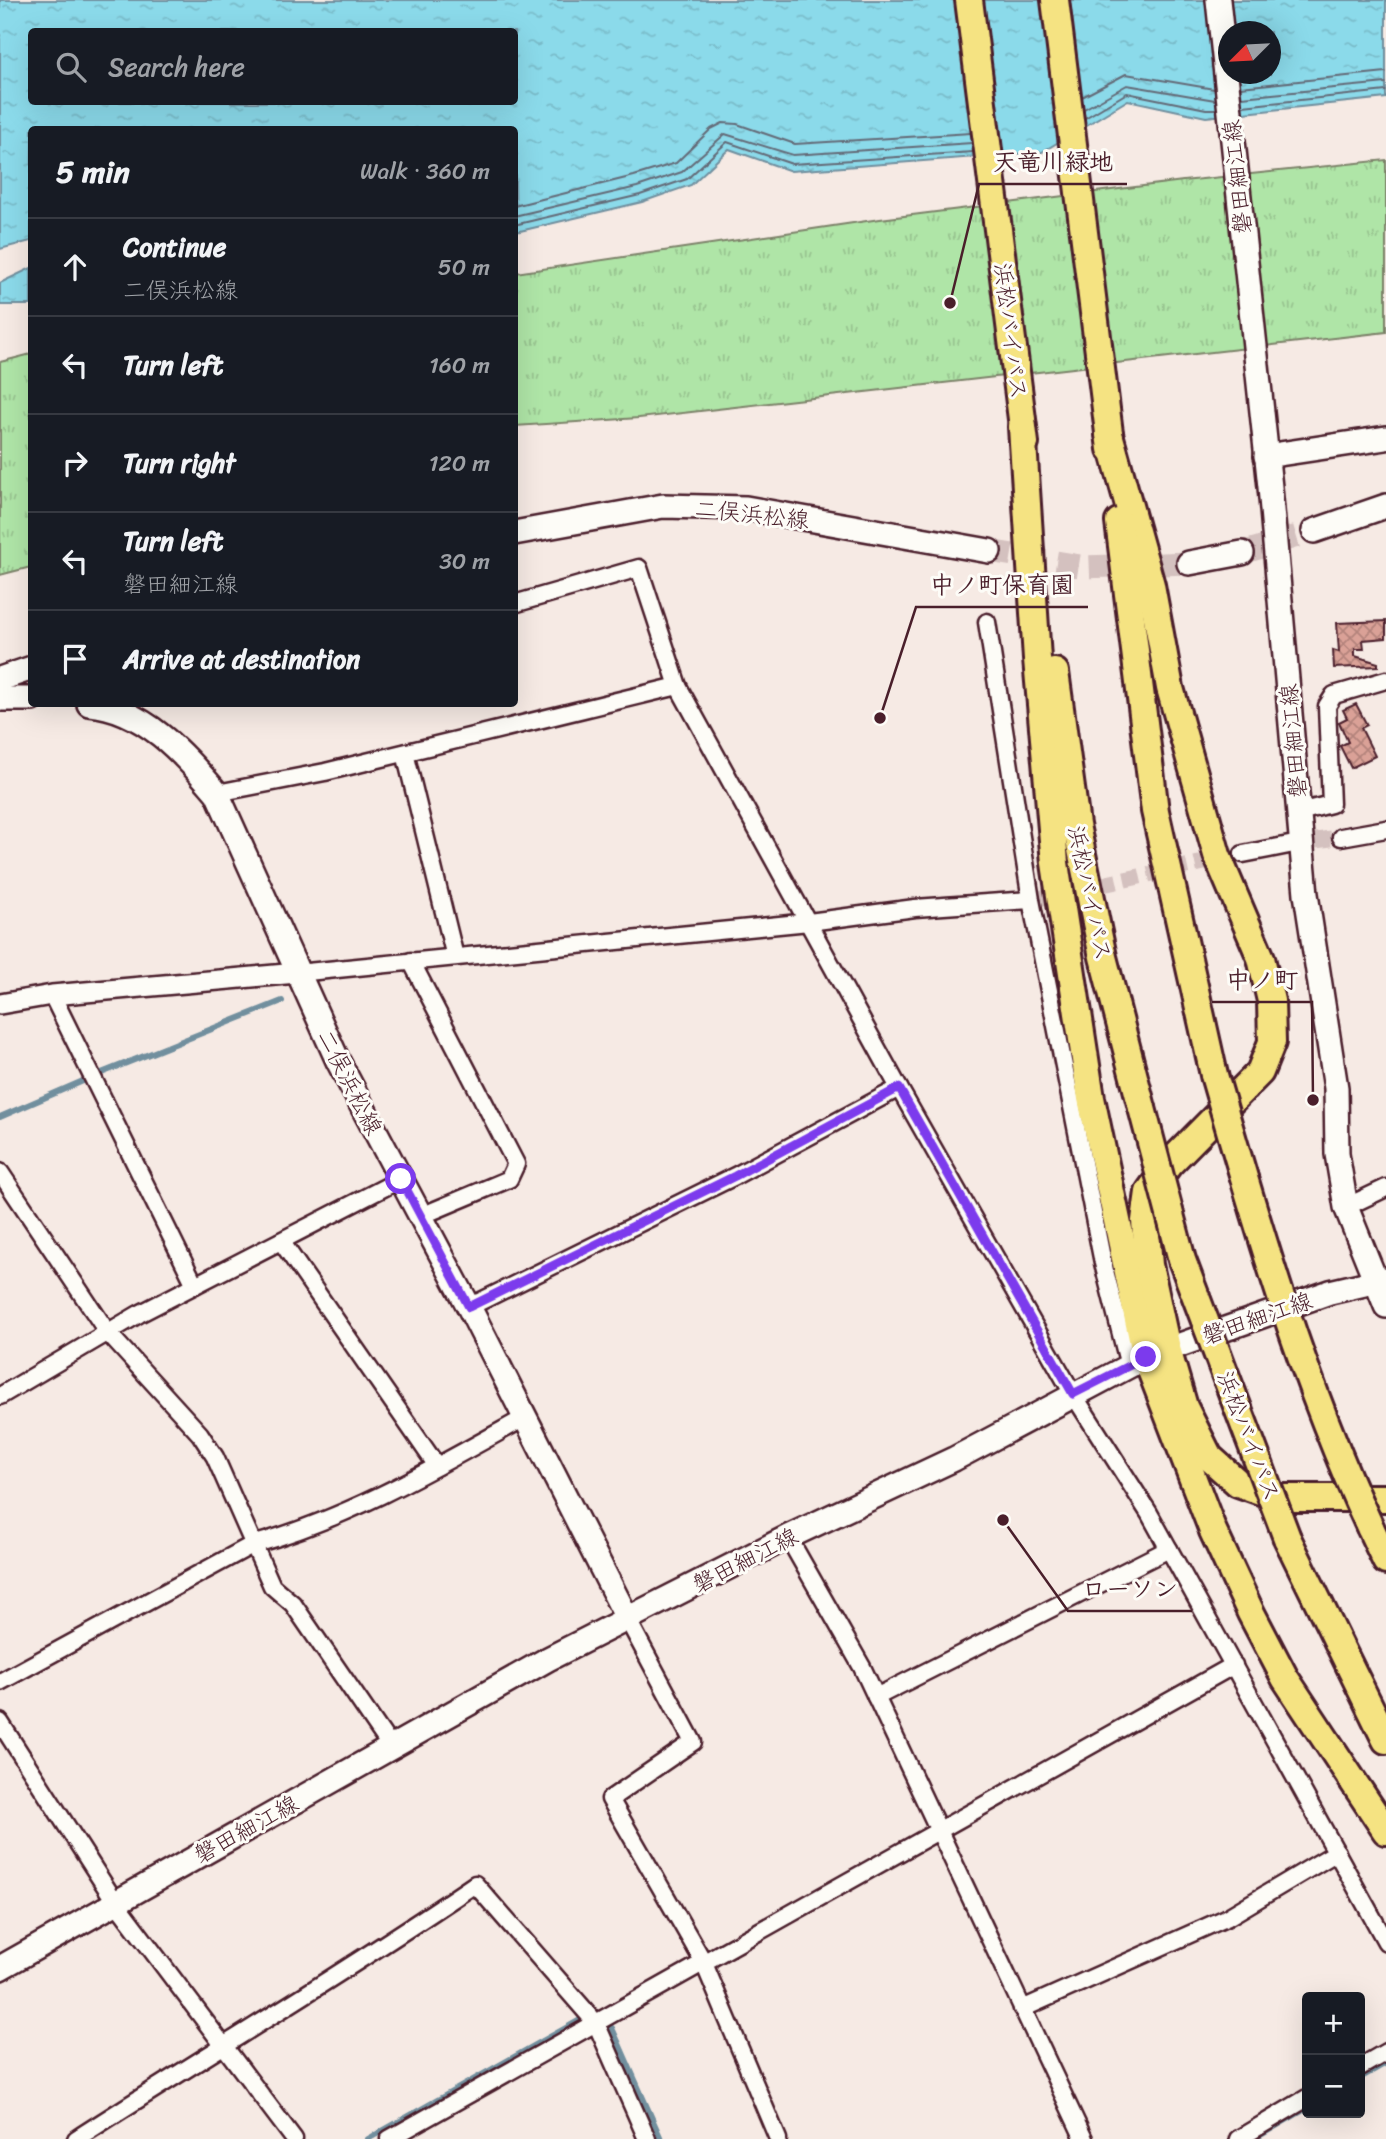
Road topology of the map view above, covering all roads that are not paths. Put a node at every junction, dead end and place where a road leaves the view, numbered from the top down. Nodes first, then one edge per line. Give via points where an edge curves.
1 (969, 0) edge
2 (1055, 0) edge
3 (1218, 0) edge
4 (1023, 427) junction
5 (1109, 434) junction
6 (1386, 438) edge
7 (1266, 456) junction
8 (1386, 506) edge
9 (1314, 530) tunnel mouth
10 (518, 532) edge
11 (989, 551) tunnel mouth
12 (1242, 553) tunnel mouth
13 (1189, 563) tunnel mouth
14 (518, 603) edge
15 (987, 622) dead end
16 (28, 669) edge
17 (0, 679) edge
18 (1386, 680) edge
19 (678, 686) junction
20 (0, 699) edge
21 (28, 699) edge
22 (109, 707) edge
23 (405, 753) junction
24 (217, 793) junction
25 (1299, 811) junction
26 (1386, 829) edge
27 (1341, 837) tunnel mouth
28 (1289, 845) tunnel mouth
29 (1243, 854) tunnel mouth
30 (1031, 900) junction
31 (809, 922) junction
32 (454, 957) junction
33 (411, 961) junction
34 (297, 973) junction
35 (52, 995) junction
36 (0, 1003) edge
37 (899, 1088) junction
38 (0, 1172) edge
39 (401, 1179) junction
40 (1386, 1188) edge
41 (1346, 1207) junction
42 (421, 1216) junction
43 (281, 1241) junction
44 (1380, 1280) edge
45 (195, 1285) junction
46 (1386, 1306) edge
47 (469, 1307) junction
48 (108, 1334) junction
49 (1147, 1357) junction
50 (1073, 1394) junction
51 (0, 1396) edge
52 (526, 1417) junction
53 (437, 1466) junction
54 (1386, 1498) edge
55 (788, 1537) junction
56 (253, 1545) junction
57 (1170, 1549) junction
58 (1386, 1561) edge
59 (628, 1620) junction
60 (1234, 1665) junction
61 (0, 1682) edge
62 (876, 1697) junction
63 (0, 1722) edge
64 (1386, 1740) edge
65 (391, 1747) junction
66 (937, 1831) junction
67 (1386, 1831) edge
68 (1337, 1852) junction
69 (116, 1903) junction
70 (1386, 1942) edge
71 (703, 1961) junction
72 (0, 1968) edge
73 (1023, 2010) junction
74 (596, 2023) junction
75 (224, 2043) junction
76 (1386, 2053) edge
77 (1365, 2064) edge
78 (1302, 2101) edge
79 (76, 2139) edge
80 (294, 2139) edge
81 (389, 2139) edge
82 (647, 2139) edge
83 (778, 2139) edge
84 (1084, 2139) edge
85 (1238, 2139) edge

1 - 4 highway, 浜松バイパス
2 - 5 highway
3 - 7 main road, 磐田細江線
4 - 49 highway via 1037,659 1058,887 1102,1158
4 - 64 highway, 浜松バイパス, bridge via 1076,825 1103,957 1182,1260 1287,1538
5 - 49 highway via 1151,585 1170,688 1217,855 1261,958 1271,1002 1272,1042 1260,1072 1169,1164 1149,1192 1145,1221
5 - 58 highway, bridge via 1155,811 1214,1075 1264,1244 1344,1473
6 - 7 main road
7 - 25 main road, 磐田細江線
8 - 9 main road
10 - 11 main road, 二俣浜松線 via 663,506 732,508
12 - 13 main road
14 - 19 street via 639,568
15 - 30 street
16 - 17 main road
18 - 25 street via 1334,695 1328,706 1331,804
19 - 23 street
19 - 31 street
20 - 21 main road
22 - 24 main road, 二俣浜松線 via 152,727
23 - 24 street
23 - 32 street
24 - 34 main road, 二俣浜松線
25 - 41 main road, 磐田細江線 via 1306,894 1336,1088 1337,1154
26 - 27 street
28 - 29 street
30 - 31 street
30 - 49 street via 1103,1263
31 - 32 street
31 - 37 street
32 - 33 street
33 - 34 street
33 - 42 street via 516,1164 509,1179
34 - 35 street
34 - 39 main road, 二俣浜松線 via 338,1062
35 - 36 street
35 - 45 street
37 - 47 street via 723,1182
37 - 50 street
38 - 48 street
39 - 42 main road, 二俣浜松線
39 - 43 street
40 - 41 street
41 - 44 main road, 磐田細江線
42 - 47 main road, 二俣浜松線
43 - 45 street
43 - 53 street
44 - 46 main road
44 - 49 main road, 磐田細江線 via 1330,1292
45 - 48 street
47 - 52 main road, 二俣浜松線
48 - 51 street
48 - 56 street via 201,1434
49 - 50 main road, 磐田細江線
49 - 54 highway via 1184,1407 1209,1457 1238,1483 1280,1498
49 - 67 highway via 1213,1531 1251,1613 1285,1678
50 - 55 main road, 磐田細江線 via 954,1459
50 - 57 street
52 - 53 street
52 - 59 main road, 二俣浜松線
53 - 56 street via 297,1533
55 - 59 main road, 磐田細江線
55 - 62 street
56 - 61 street
56 - 65 street via 272,1586 293,1604
57 - 60 street
57 - 62 street
59 - 65 main road, 磐田細江線
59 - 71 street via 693,1742 610,1799
60 - 66 street
60 - 68 street
62 - 66 street
63 - 69 street
65 - 69 main road, 磐田細江線
66 - 71 street
66 - 73 street
68 - 70 street
68 - 73 street via 1226,1917
69 - 72 main road, 磐田細江線
69 - 75 street
71 - 74 street
71 - 83 street
73 - 84 street
74 - 75 street via 475,1884
74 - 81 street
74 - 82 street
75 - 79 street
75 - 80 street
76 - 77 street
78 - 85 street

